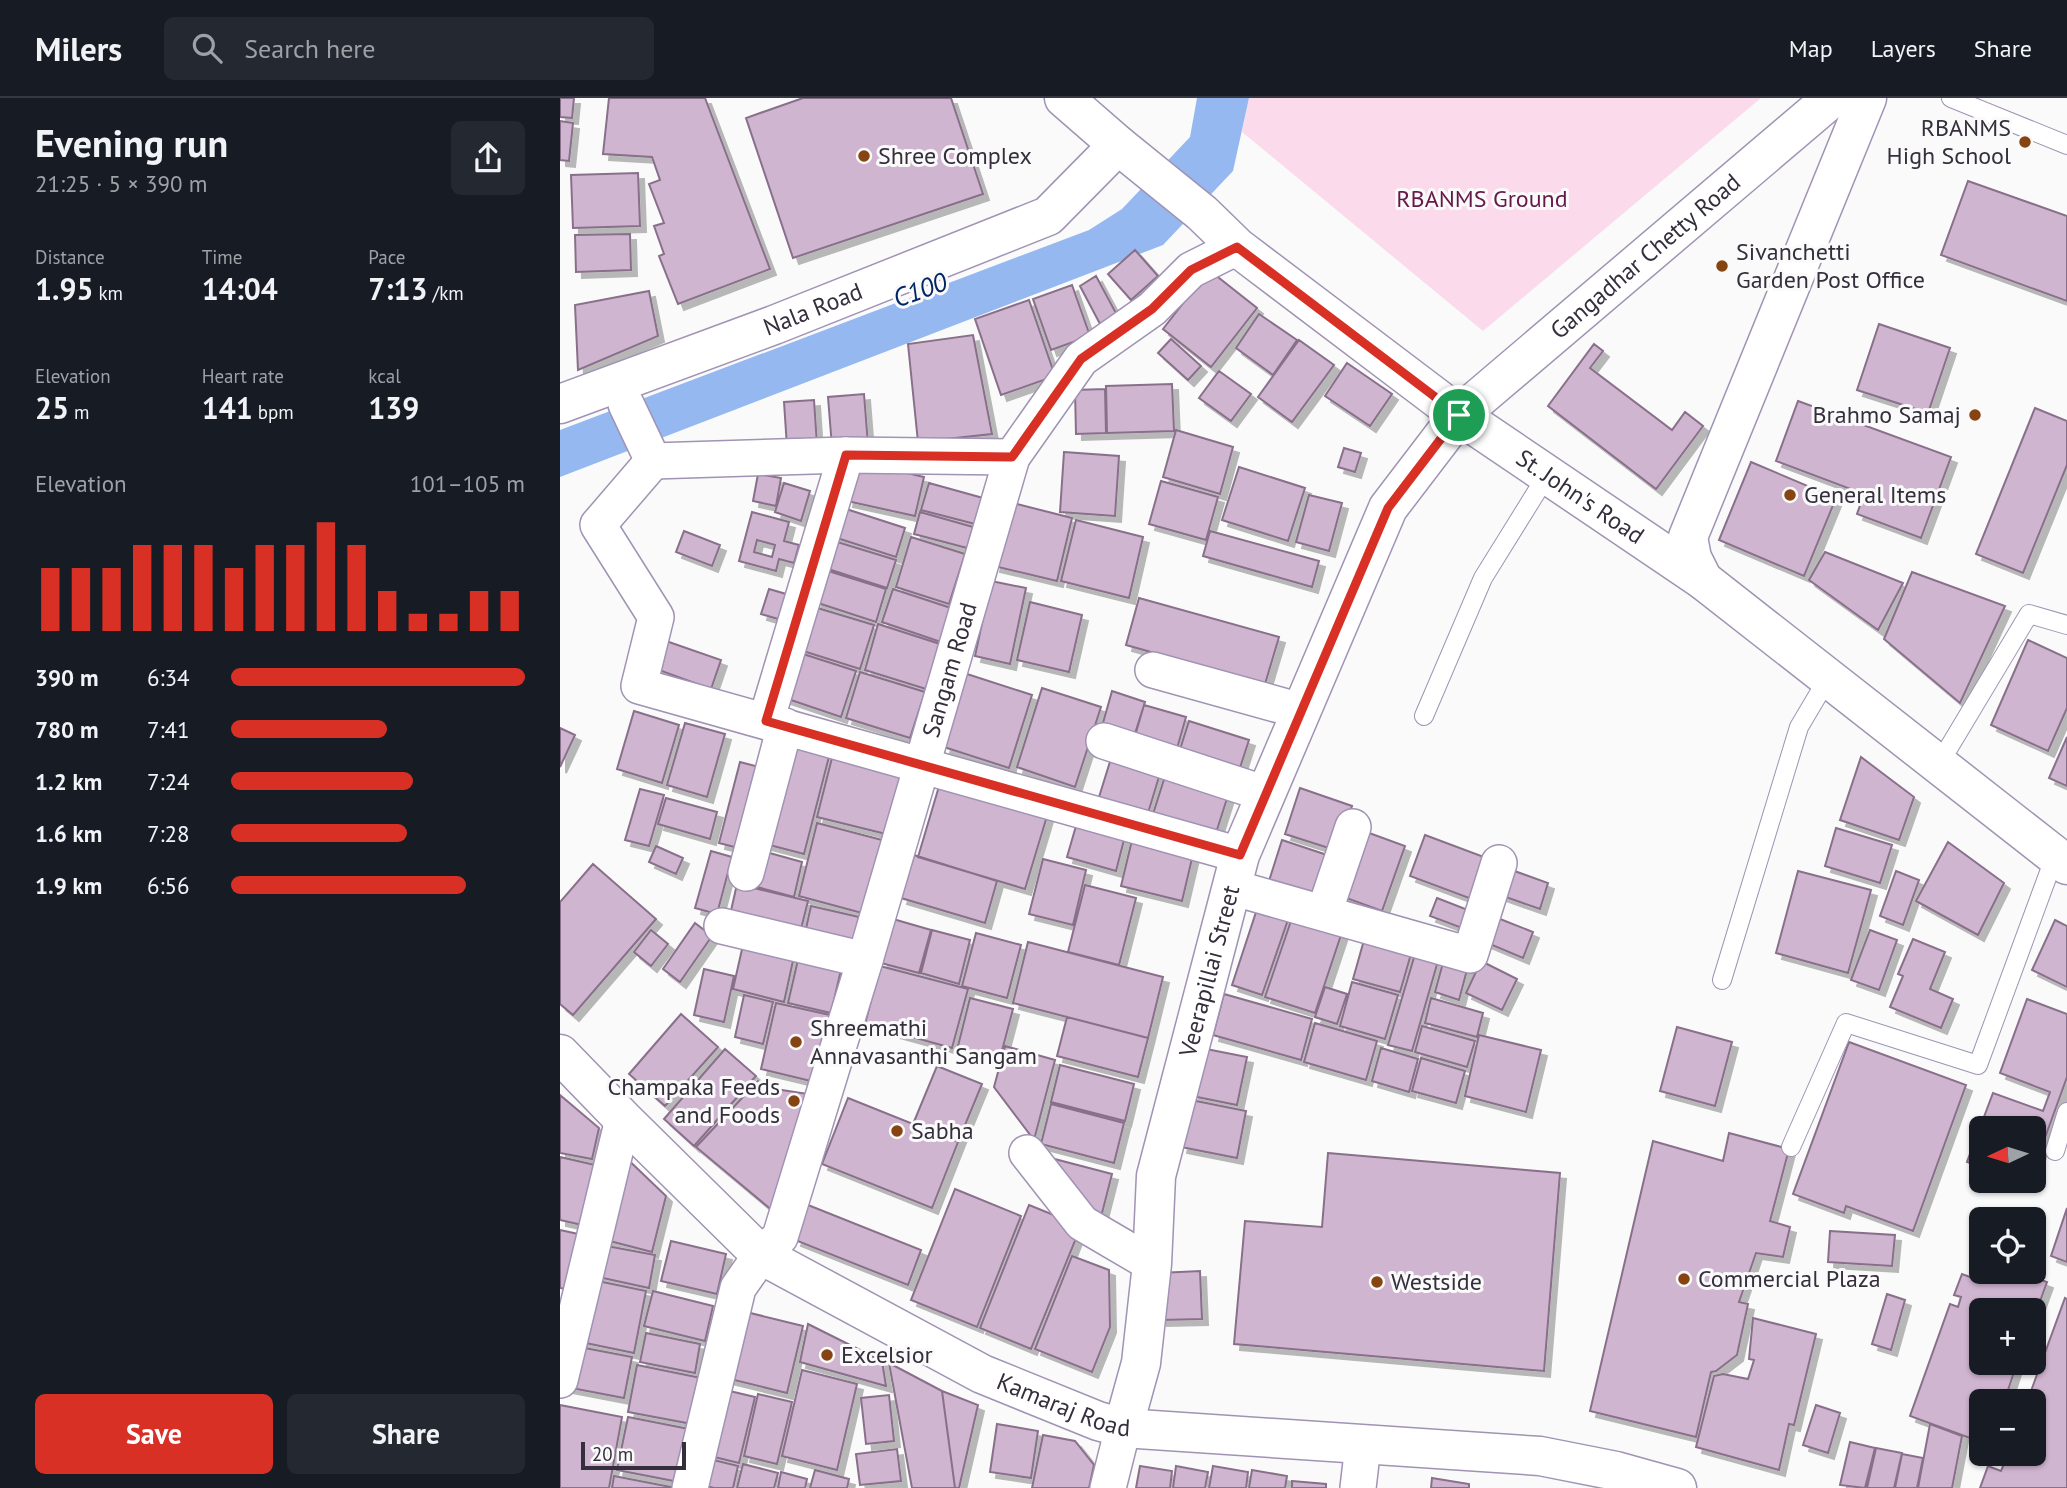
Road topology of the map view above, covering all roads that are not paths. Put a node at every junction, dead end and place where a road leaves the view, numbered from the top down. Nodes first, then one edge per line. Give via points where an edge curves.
1 (1832, 98) edge
2 (1867, 98) edge
3 (1951, 98) edge
4 (1078, 103) edge
5 (2067, 145) edge
6 (1130, 153) junction
7 (1237, 247) junction
8 (560, 404) edge
9 (626, 404) dead end
10 (1459, 415) junction
11 (650, 454) junction
12 (846, 455) junction
13 (1012, 457) junction
14 (1547, 475) junction
15 (1703, 580) junction
16 (2067, 625) edge
17 (1153, 670) dead end
18 (1828, 678) junction
19 (1301, 711) junction
20 (1424, 716) dead end
21 (775, 724) junction
22 (1104, 741) dead end
23 (1939, 764) junction
24 (923, 765) junction
25 (1266, 794) junction
26 (1353, 827) dead end
27 (2061, 861) edge
28 (1499, 863) dead end
29 (1236, 871) junction
30 (746, 873) dead end
31 (1324, 913) junction
32 (722, 926) dead end
33 (865, 960) junction
34 (1722, 980) dead end
35 (560, 1054) edge
36 (2067, 1112) edge
37 (623, 1119) junction
38 (1791, 1147) dead end
39 (2055, 1151) dead end
40 (1027, 1153) dead end
41 (761, 1255) junction
42 (1152, 1264) junction
43 (560, 1380) edge
44 (1122, 1428) junction
45 (1363, 1445) junction
46 (1613, 1479) edge
47 (690, 1488) edge
48 (1108, 1488) edge
49 (1358, 1488) edge
50 (1677, 1488) edge

1 - 10 street, Gangadhar Chetty Road
2 - 15 street via 1688,537
3 - 5 lane
4 - 6 street, St. John's Road
6 - 7 street, St. John's Road
6 - 8 street, Nala Road via 1048,216
7 - 10 street, St. John's Road
7 - 13 street, Sangam Road via 1191,270 1152,309 1081,359
9 - 11 street
10 - 14 street, St. John's Road
10 - 19 street, Veerapillai Street via 1388,508
11 - 12 street
11 - 21 street via 598,525 656,617 639,686
12 - 13 street
12 - 21 street
13 - 24 street, Sangam Road
14 - 15 street, St. John's Road
14 - 20 lane via 1483,578
15 - 18 street, St. John's Road
16 - 23 lane via 2029,614
17 - 19 street
18 - 23 street, St. John's Road
18 - 34 lane via 1800,727
19 - 25 street, Veerapillai Street
21 - 24 street
21 - 30 street
22 - 25 street
23 - 27 street, St. John's Road
24 - 29 street
24 - 33 street, Sangam Road
25 - 29 street, Veerapillai Street
26 - 31 street
27 - 38 lane via 1978,1065 1846,1023
28 - 31 street via 1470,955
29 - 31 street
29 - 42 street, Veerapillai Street via 1156,1176
32 - 33 street
33 - 41 street, Sangam Road via 780,1237
35 - 37 street, Kamaraj Road
36 - 39 lane
37 - 41 street, Kamaraj Road
37 - 43 street
40 - 42 street via 1082,1223
41 - 44 street, Kamaraj Road via 982,1374
41 - 47 street, Sangam Road via 738,1288
42 - 44 street, Veerapillai Street via 1141,1363
44 - 45 street, Kamaraj Road
44 - 48 street, Veerapillai Street
45 - 46 street, Kamaraj Road via 1540,1456
45 - 49 street
46 - 50 street, Kamaraj Road

